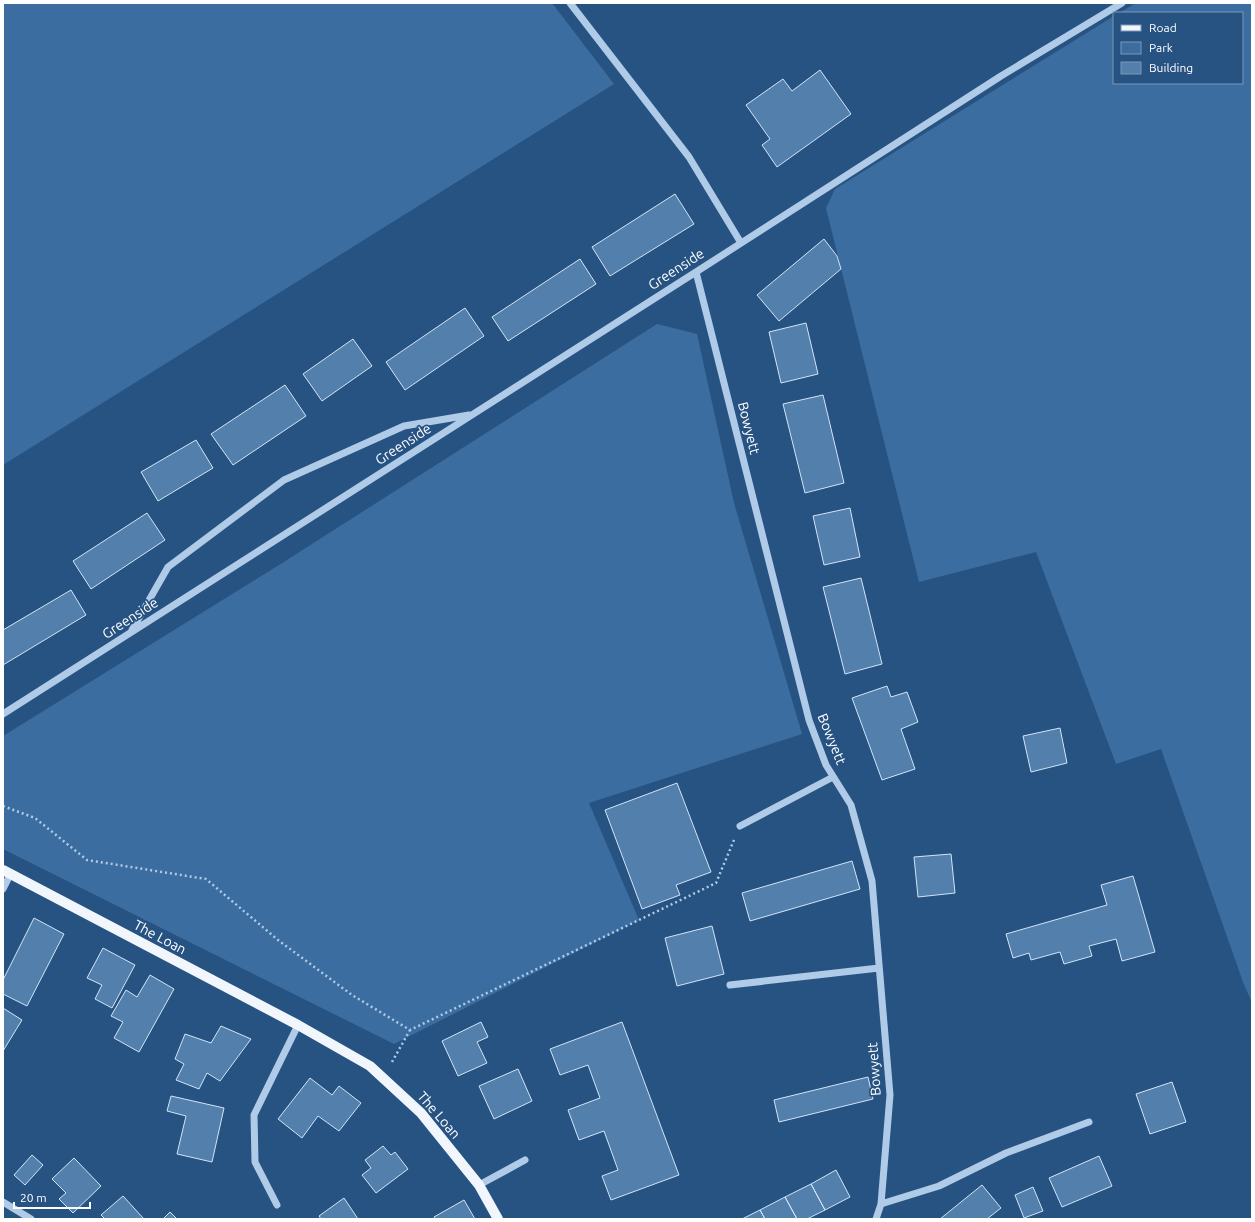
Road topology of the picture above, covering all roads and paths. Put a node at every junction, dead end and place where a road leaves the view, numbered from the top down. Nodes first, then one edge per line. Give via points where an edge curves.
1 (570, 3) edge
2 (1122, 3) edge
3 (741, 243) junction
4 (696, 272) junction
5 (473, 414) junction
6 (131, 632) junction
7 (3, 714) edge
8 (833, 777) junction
9 (3, 806) edge
10 (740, 826) joint
11 (7, 872) edge
12 (3, 889) edge
13 (879, 968) junction
14 (730, 985) dead end
15 (298, 1025) junction
16 (410, 1030) junction
17 (383, 1078) junction
18 (1089, 1122) dead end
19 (525, 1160) dead end
20 (479, 1185) junction
21 (3, 1202) edge
22 (880, 1204) junction
23 (277, 1205) dead end
24 (31, 1219) edge
25 (498, 1219) edge
26 (876, 1219) edge

1 - 3 street via 689,157
2 - 3 street, Greenside via 1001,76
3 - 4 street, Greenside
4 - 5 street, Greenside
4 - 8 street, Bowyett via 809,720
5 - 6 street, Greenside
5 - 6 street via 404,426 284,480 168,567
6 - 7 street, Greenside
8 - 10 street
8 - 13 street, Bowyett via 852,805 872,881
9 - 16 path via 35,818 87,860 206,879 278,940 352,995
10 - 16 path via 716,883
11 - 12 street
11 - 15 main road, The Loan
13 - 14 street
13 - 22 street, Bowyett via 890,1095
15 - 17 main road, The Loan via 370,1066
15 - 23 street via 254,1115 255,1162
16 - 17 path
17 - 20 main road, The Loan via 421,1113
18 - 22 street via 1006,1153 939,1186
19 - 20 street
20 - 25 main road, The Loan
21 - 24 street
22 - 26 street, Bowyett

